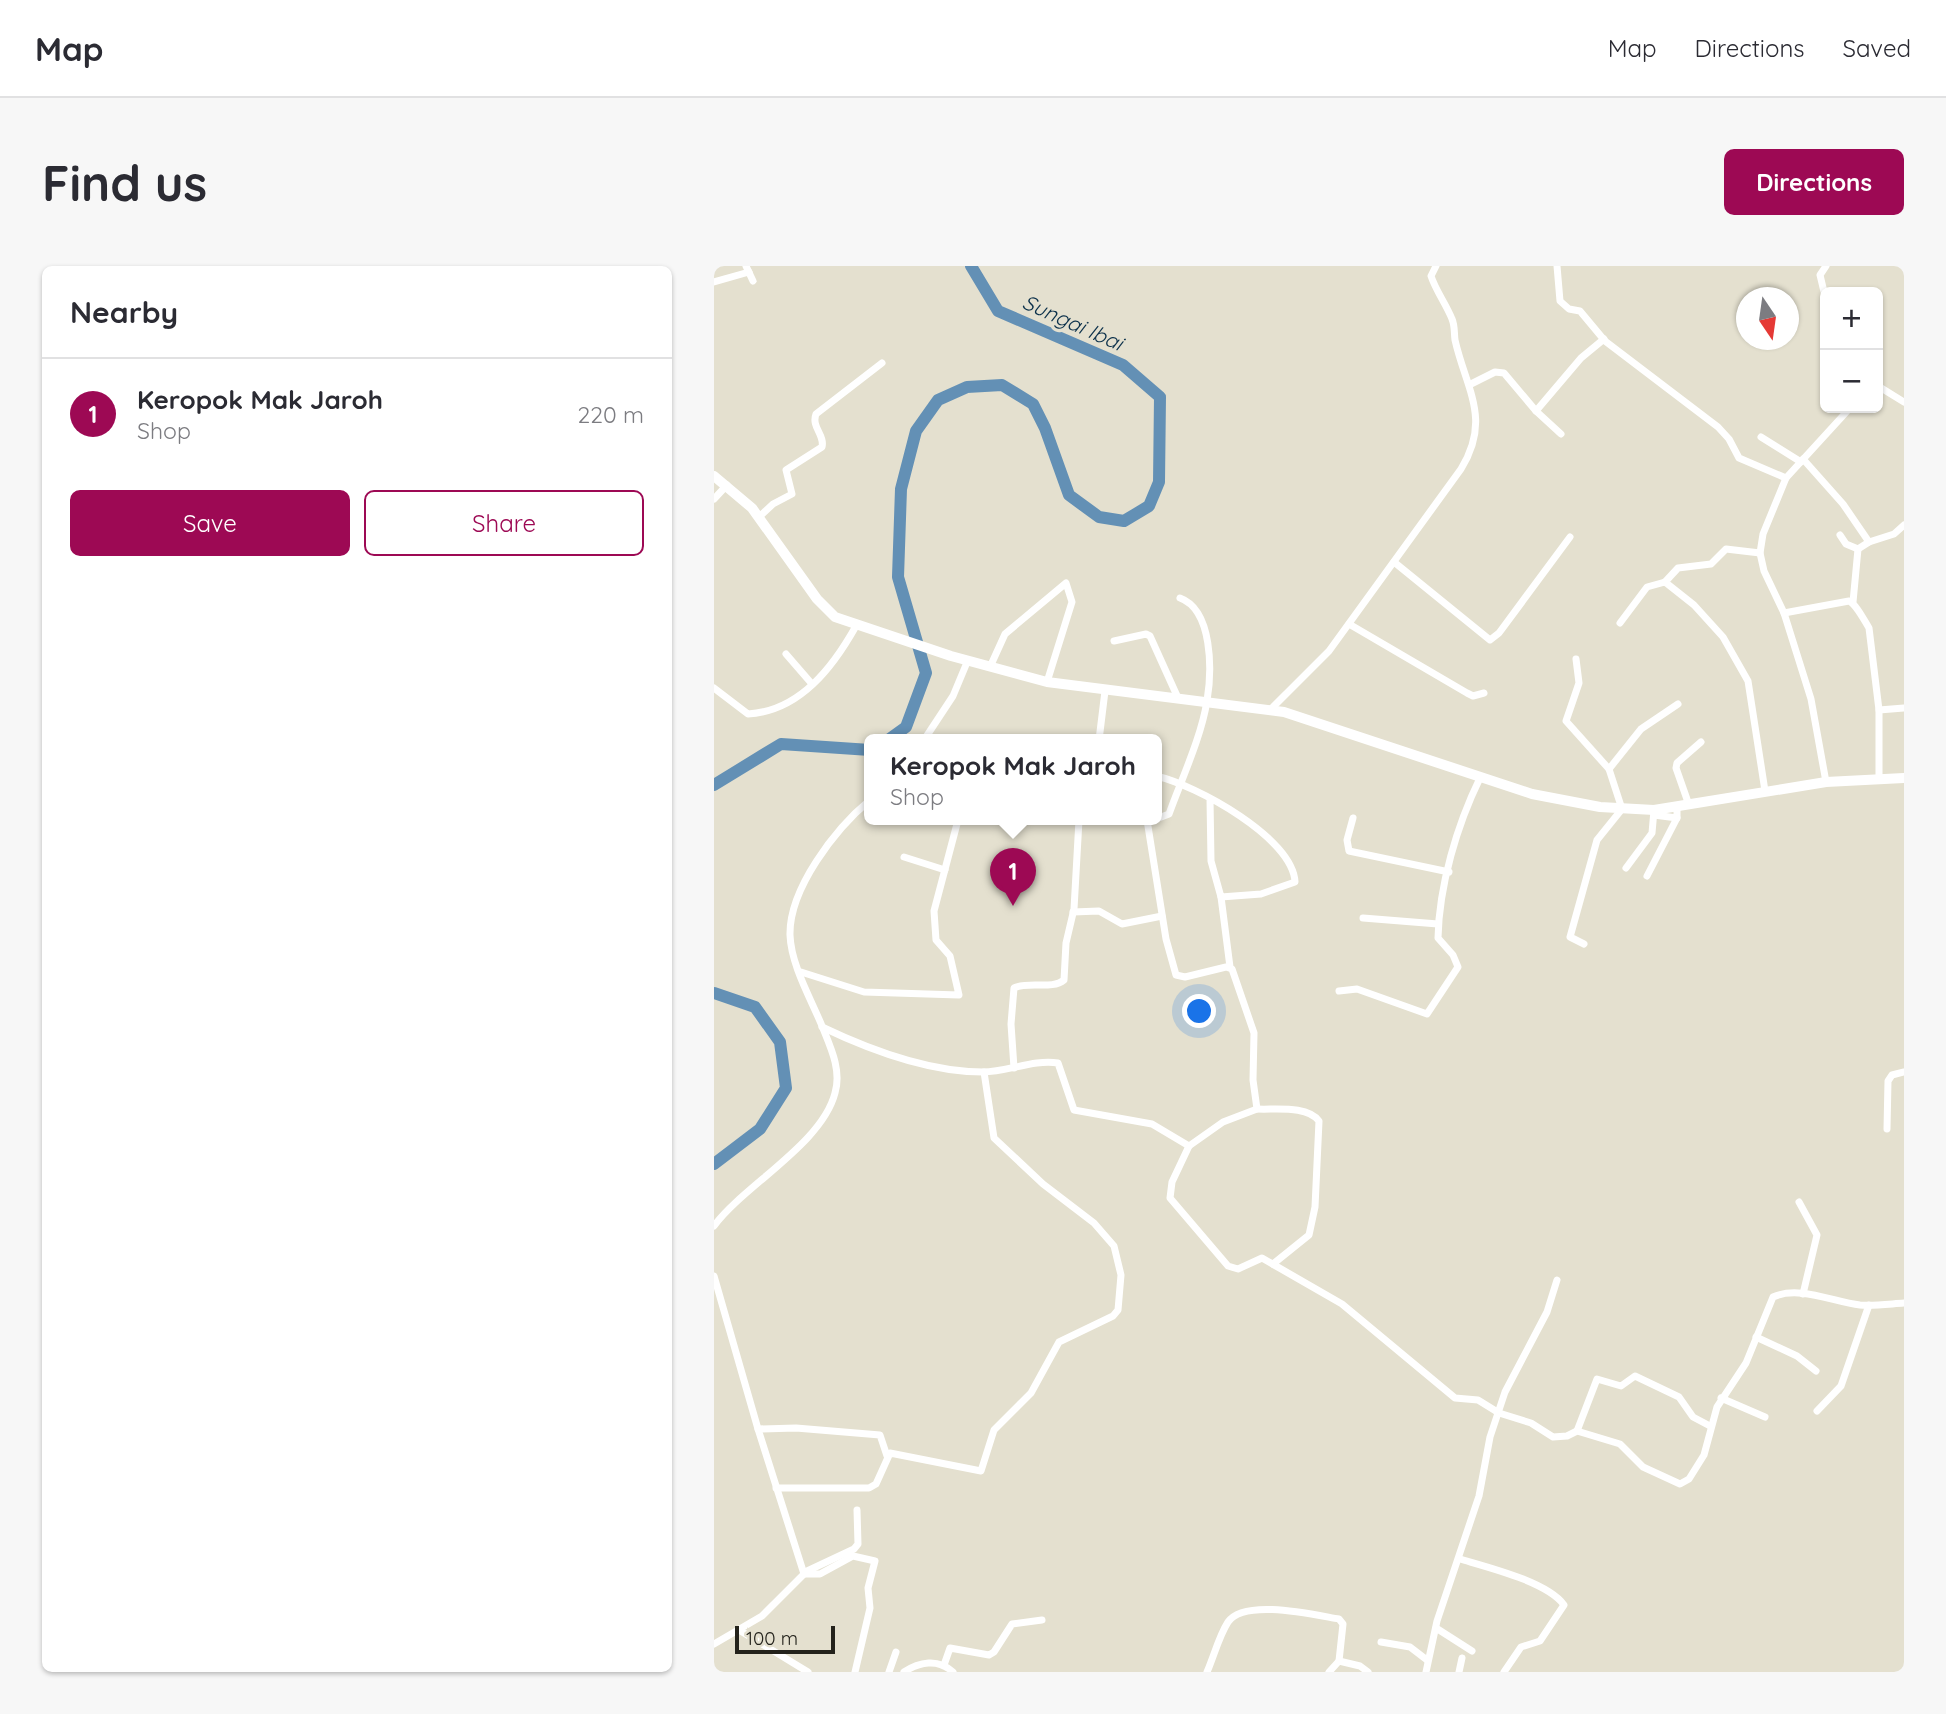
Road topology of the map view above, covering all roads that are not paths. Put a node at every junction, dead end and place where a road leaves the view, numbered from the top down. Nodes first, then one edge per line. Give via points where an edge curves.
1 (1436, 266) edge
2 (1557, 266) edge
3 (1826, 266) edge
4 (748, 269) edge
5 (753, 281) dead end
6 (714, 282) edge
7 (1823, 287) edge
8 (1604, 339) junction
9 (882, 363) dead end
10 (1471, 384) junction
11 (1883, 389) edge
12 (1904, 402) edge
13 (1536, 411) junction
14 (1845, 413) edge
15 (1562, 433) dead end
16 (1761, 437) dead end
17 (1802, 460) junction
18 (714, 476) edge
19 (1786, 478) junction
20 (727, 485) junction
21 (714, 499) edge
22 (759, 517) junction
23 (1904, 525) edge
24 (1840, 535) dead end
25 (1570, 537) dead end
26 (1869, 542) junction
27 (1858, 549) junction
28 (1760, 553) junction
29 (1394, 562) junction
30 (1665, 582) junction
31 (1180, 598) dead end
32 (1853, 602) junction
33 (1784, 613) junction
34 (1620, 623) dead end
35 (1349, 624) junction
36 (856, 626) junction
37 (1114, 641) dead end
38 (786, 654) dead end
39 (1576, 659) dead end
40 (968, 660) junction
41 (990, 667) junction
42 (1047, 682) junction
43 (812, 684) junction
44 (714, 688) edge
45 (1105, 691) junction
46 (1485, 693) dead end
47 (1178, 698) junction
48 (1207, 702) junction
49 (1678, 704) dead end
50 (1904, 708) edge
51 (1270, 710) junction
52 (1879, 710) junction
53 (928, 734) edge
54 (1100, 734) edge
55 (1701, 742) dead end
56 (1609, 769) junction
57 (1162, 777) edge
58 (1480, 778) junction
59 (1880, 778) junction
60 (1904, 778) edge
61 (1180, 782) junction
62 (1826, 782) junction
63 (1765, 790) junction
64 (1210, 799) junction
65 (1689, 805) junction
66 (864, 806) edge
67 (1677, 807) junction
68 (1622, 809) junction
69 (1654, 812) junction
70 (1162, 817) edge
71 (1353, 818) dead end
72 (1677, 818) junction
73 (957, 825) edge
74 (1079, 825) edge
75 (1152, 825) edge
76 (904, 857) dead end
77 (1626, 868) dead end
78 (945, 870) junction
79 (1449, 872) junction
80 (1647, 876) dead end
81 (1221, 897) junction
82 (1073, 912) junction
83 (1162, 916) junction
84 (1363, 918) dead end
85 (1438, 924) junction
86 (1584, 944) dead end
87 (1230, 967) junction
88 (801, 972) junction
89 (1339, 991) dead end
90 (822, 1027) junction
91 (1014, 1068) junction
92 (984, 1072) junction
93 (1904, 1072) edge
94 (1257, 1109) junction
95 (1887, 1129) dead end
96 (1189, 1146) junction
97 (1799, 1202) dead end
98 (714, 1226) edge
99 (1273, 1264) junction
100 (714, 1276) edge
101 (1557, 1280) dead end
102 (1803, 1294) junction
103 (1904, 1303) edge
104 (1869, 1306) junction
105 (1756, 1337) junction
106 (1816, 1371) dead end
107 (1721, 1398) junction
108 (1817, 1411) dead end
109 (1499, 1413) junction
110 (1765, 1417) dead end
111 (1710, 1426) junction
112 (763, 1428) junction
113 (1577, 1431) junction
114 (887, 1456) junction
115 (782, 1487) junction
116 (857, 1510) dead end
117 (1460, 1559) junction
118 (804, 1573) junction
119 (1042, 1620) dead end
120 (1436, 1628) junction
121 (734, 1634) junction
122 (1381, 1642) dead end
123 (714, 1644) edge
124 (1472, 1651) dead end
125 (896, 1652) dead end
126 (1462, 1658) dead end
127 (1427, 1660) junction
128 (1339, 1661) junction
129 (944, 1665) junction
130 (889, 1670) edge
131 (808, 1672) edge
132 (855, 1672) edge
133 (903, 1672) edge
134 (953, 1672) edge
135 (1208, 1672) edge
136 (1329, 1672) edge
137 (1368, 1672) edge
138 (1426, 1672) edge
139 (1459, 1672) edge
140 (1504, 1672) edge

1 - 10 street via 1431,276 1454,322 1455,340
2 - 8 street via 1560,301 1585,316
3 - 7 street via 1820,275
4 - 5 street
4 - 6 street
8 - 13 street via 1581,358
8 - 19 street via 1718,427 1739,458
9 - 22 street via 816,414 814,423 823,445 786,470 792,495
10 - 13 street via 1500,372
10 - 29 street via 1477,412 1469,457
11 - 12 street
13 - 15 street
14 - 17 street
16 - 17 street
17 - 19 street
17 - 26 street via 1843,504
18 - 20 main road
19 - 28 street
20 - 21 street
20 - 22 main road
22 - 36 main road via 822,606
23 - 26 street via 1894,534
24 - 27 street
25 - 29 street via 1490,640
26 - 27 street
27 - 32 street
28 - 30 street via 1726,549 1711,564 1678,568
28 - 33 street
29 - 35 street
30 - 34 street via 1647,587
30 - 63 street via 1720,633 1748,681
31 - 48 street via 1193,604 1203,620
32 - 33 street
32 - 52 street via 1870,633
33 - 62 street via 1811,699
35 - 46 street via 1466,693
35 - 51 street via 1329,651
36 - 40 main road
36 - 43 street via 833,663
37 - 47 street via 1150,636
38 - 43 street
39 - 56 street via 1579,682 1566,721
40 - 41 main road
40 - 53 street via 953,696
41 - 42 main road
41 - 42 street via 1005,634 1066,583 1072,602
42 - 45 main road
43 - 44 street via 791,702 751,714
45 - 47 main road
45 - 54 street
47 - 48 main road
48 - 51 main road
48 - 61 street
49 - 56 street via 1641,729
50 - 52 street
51 - 58 main road
52 - 59 street
55 - 65 street via 1676,768
56 - 68 street
57 - 61 street
58 - 68 main road via 1532,794
58 - 79 street
59 - 60 main road
59 - 62 main road
61 - 64 street
61 - 70 street via 1169,814
62 - 63 main road
63 - 65 main road
64 - 81 street via 1211,861
64 - 81 street via 1250,823 1289,858 1294,870 1295,882 1290,886
65 - 67 main road
66 - 88 street via 834,837 797,902 790,935
67 - 69 main road
67 - 72 street
68 - 69 main road
68 - 86 street via 1597,840 1576,913 1570,937
69 - 72 street
69 - 77 street via 1652,833
71 - 79 street via 1349,850
72 - 80 street
73 - 78 street
74 - 82 street
75 - 83 street
76 - 78 street
78 - 88 street via 934,911 935,936 950,956 960,995 869,993
79 - 85 street
81 - 87 street
82 - 83 street via 1105,913 1122,924
82 - 91 street via 1062,983 1023,984 1013,990
83 - 87 street via 1176,975
84 - 85 street
85 - 89 street via 1438,939 1458,967 1431,1012 1357,989
87 - 94 street via 1254,1033
88 - 90 street
90 - 92 street via 886,1055
90 - 98 street via 837,1080 826,1113 789,1156
91 - 92 street
91 - 96 street via 1058,1063 1074,1110 1152,1124
92 - 114 street via 994,1138 1094,1223 1114,1246 1120,1262 1118,1310 1059,1342 1031,1393 994,1430 981,1471
93 - 95 street via 1888,1081
94 - 96 street via 1223,1122
94 - 99 street via 1293,1110 1314,1115 1319,1121 1315,1207 1309,1235
96 - 99 street via 1170,1189 1176,1206 1228,1266 1238,1269 1258,1258
97 - 102 street via 1817,1235
99 - 109 street via 1342,1304 1451,1396 1478,1400
100 - 112 street
101 - 109 street via 1547,1312 1506,1388
102 - 104 street
102 - 105 street via 1773,1297
103 - 104 street
104 - 108 street via 1841,1386
105 - 106 street via 1797,1356
105 - 107 street via 1746,1363
107 - 110 street
107 - 111 street
109 - 113 street via 1520,1418 1553,1437
109 - 117 street
111 - 113 street via 1704,1455 1689,1479 1680,1484 1643,1467 1620,1444
111 - 113 street via 1693,1418 1679,1397 1635,1376 1621,1386 1597,1379
112 - 114 street via 880,1435
112 - 115 street
114 - 115 street via 872,1487
115 - 118 street via 781,1502
116 - 118 street via 858,1544
117 - 120 street
117 - 140 street via 1501,1571 1564,1605 1541,1641 1523,1646
118 - 121 street via 762,1616
118 - 132 street via 828,1571 853,1556 875,1561
119 - 129 street via 1012,1624 989,1655 950,1648
120 - 124 street
120 - 127 street
121 - 123 street
121 - 131 street
122 - 127 street via 1410,1647
125 - 130 street
126 - 139 street
127 - 138 street
128 - 135 street via 1343,1624 1339,1619 1256,1610 1229,1620
128 - 136 street
128 - 137 street
129 - 133 street via 920,1664
129 - 134 street
130 - 133 street

